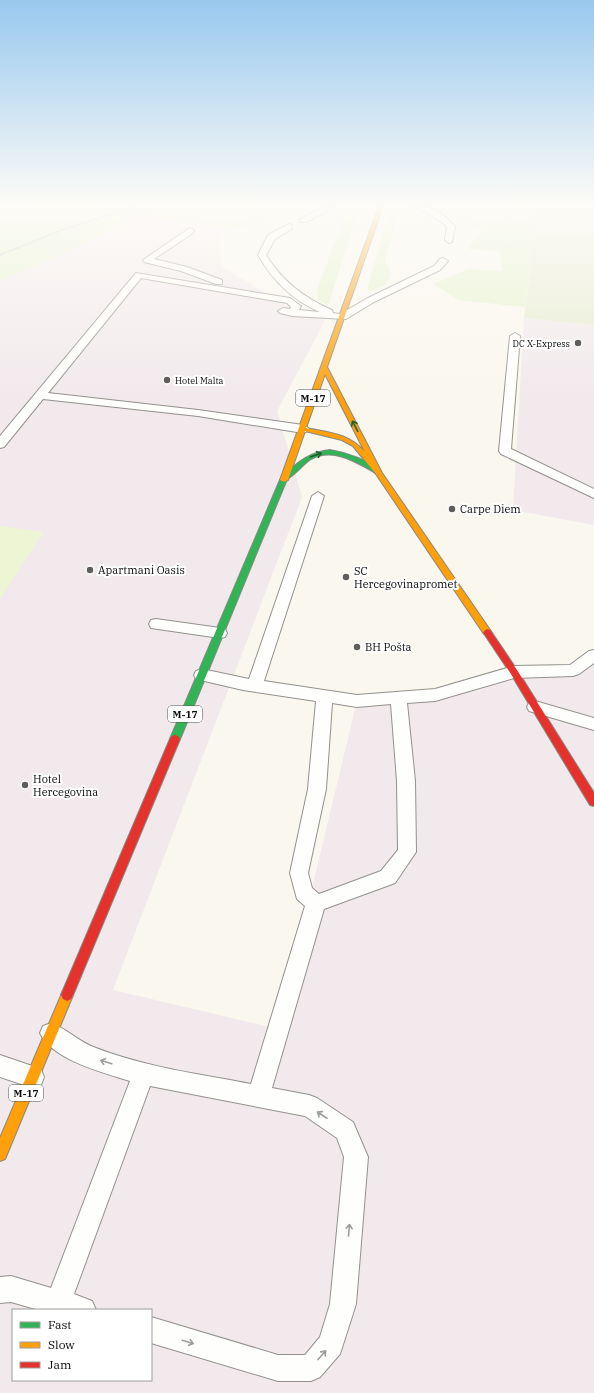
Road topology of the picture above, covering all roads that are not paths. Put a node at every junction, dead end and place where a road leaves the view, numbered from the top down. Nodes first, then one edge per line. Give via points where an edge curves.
1 (192, 271) edge
2 (271, 271) edge
3 (358, 271) edge
4 (431, 271) edge
5 (252, 295) junction
6 (276, 310) dead end
7 (292, 313) junction
8 (342, 317) junction
9 (515, 336) dead end
10 (324, 367) junction
11 (39, 395) junction
12 (303, 428) junction
13 (0, 444) edge
14 (379, 473) junction
15 (285, 478) junction
16 (594, 494) edge
17 (318, 496) dead end
18 (156, 624) dead end
19 (220, 633) junction
20 (594, 655) edge
21 (514, 672) junction
22 (202, 675) junction
23 (255, 686) junction
24 (324, 696) junction
25 (399, 698) junction
26 (535, 707) junction
27 (594, 724) edge
28 (594, 802) edge
29 (316, 903) junction
30 (52, 1033) junction
31 (0, 1066) edge
32 (144, 1074) junction
33 (33, 1077) junction
34 (258, 1097) junction
35 (0, 1154) edge
36 (0, 1290) edge
37 (58, 1302) junction
38 (80, 1309) edge
39 (152, 1330) edge

1 - 5 lane
2 - 8 lane via 279,281 315,307
3 - 8 main road, M-17
4 - 8 lane
5 - 7 lane via 290,301 296,306
5 - 11 lane via 139,276
6 - 7 lane
7 - 8 lane
8 - 10 main road, M-17
9 - 16 lane via 505,451
10 - 12 main road, M-17
14 -> 10 main road
11 - 12 lane
11 - 13 lane
12 - 14 main road via 344,438 355,445
12 - 15 main road, M-17
15 -> 14 main road via 304,460 328,452 352,456
14 - 21 main road
15 - 19 main road, M-17
17 - 23 lane
18 - 19 lane
19 - 22 main road, M-17
20 - 21 lane via 573,670
21 - 25 lane via 435,695
21 - 26 main road
22 - 23 lane
22 - 30 main road, M-17
23 - 24 lane
24 - 25 lane via 357,701
24 - 29 lane via 317,789 299,873 304,894
25 - 29 lane via 406,781 407,852 388,877
26 - 27 lane
26 - 28 main road
29 - 34 lane
32 -> 30 lane via 70,1048
30 - 33 main road, M-17
31 - 33 lane
32 - 34 lane
32 - 37 lane
33 - 35 main road, M-17
39 -> 34 lane via 278,1368 311,1368 330,1345 343,1304 356,1157 345,1130 309,1106
36 - 37 lane via 11,1288
37 - 38 lane

